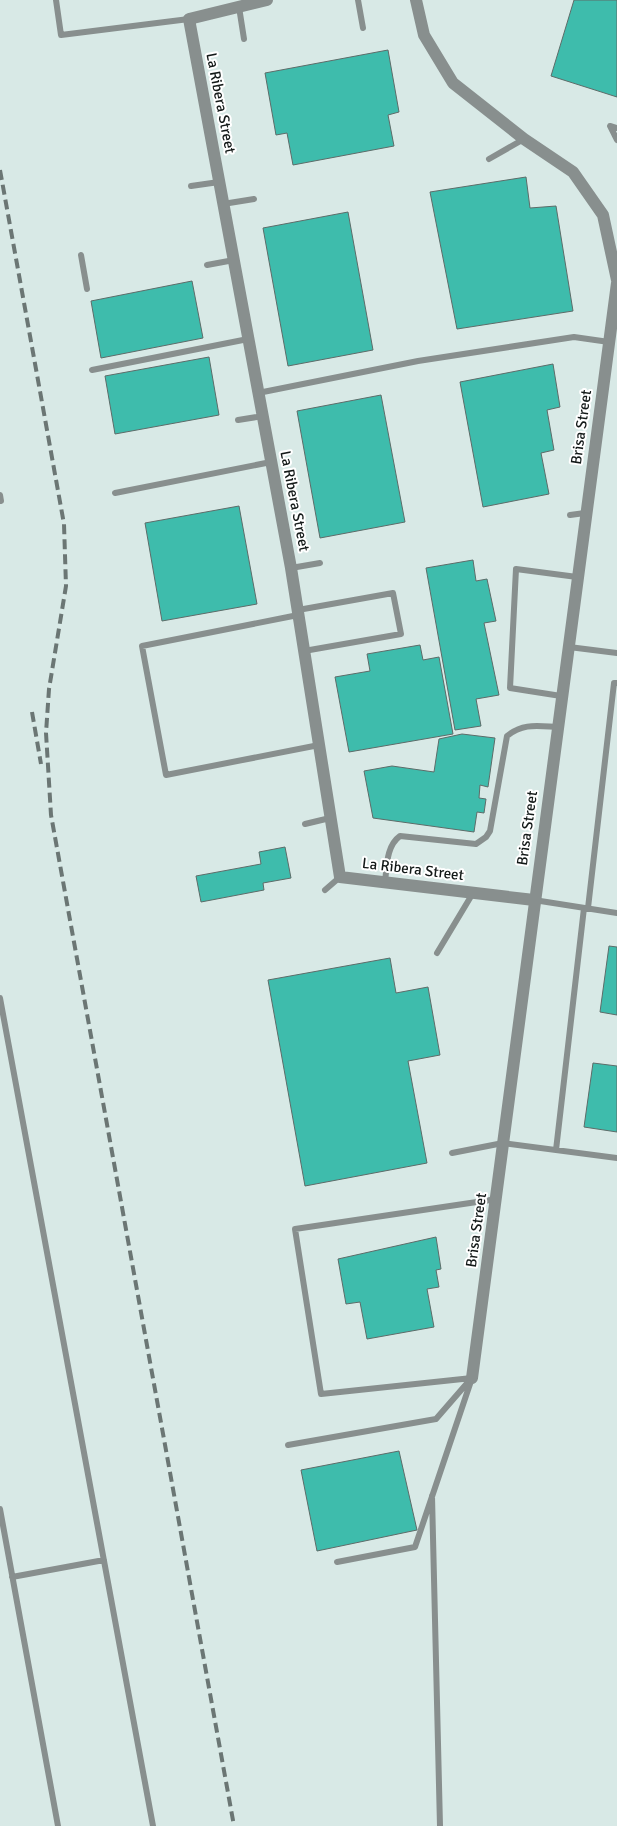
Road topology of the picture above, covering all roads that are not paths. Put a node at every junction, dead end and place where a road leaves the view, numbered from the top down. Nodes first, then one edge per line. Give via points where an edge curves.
1 (56, 0) edge
2 (267, 0) edge
3 (358, 0) edge
4 (416, 0) edge
5 (239, 7) junction
6 (189, 19) junction
7 (362, 28) dead end
8 (244, 39) dead end
9 (617, 128) edge
10 (524, 139) junction
11 (617, 140) edge
12 (490, 159) dead end
13 (219, 182) junction
14 (191, 186) dead end
15 (254, 199) dead end
16 (223, 204) junction
17 (613, 242) edge
18 (81, 255) dead end
19 (234, 260) junction
20 (207, 265) dead end
21 (617, 281) edge
22 (88, 289) dead end
23 (614, 319) edge
24 (248, 338) junction
25 (609, 342) junction
26 (92, 370) dead end
27 (258, 393) junction
28 (263, 416) junction
29 (238, 420) dead end
30 (271, 462) junction
31 (115, 492) dead end
32 (585, 514) junction
33 (570, 515) dead end
34 (320, 563) dead end
35 (291, 568) junction
36 (577, 576) junction
37 (298, 613) junction
38 (567, 647) junction
39 (304, 651) junction
40 (617, 653) edge
41 (617, 683) edge
42 (561, 696) junction
43 (557, 727) junction
44 (319, 745) junction
45 (330, 818) junction
46 (305, 824) dead end
47 (340, 877) junction
48 (385, 882) junction
49 (325, 890) dead end
50 (473, 893) junction
51 (534, 900) junction
52 (586, 908) junction
53 (617, 913) edge
54 (437, 952) dead end
55 (0, 998) edge
56 (503, 1143) junction
57 (556, 1150) junction
58 (452, 1152) dead end
59 (617, 1158) edge
60 (497, 1199) junction
61 (472, 1378) junction
62 (288, 1445) dead end
63 (432, 1496) junction
64 (0, 1509) edge
65 (104, 1560) junction
66 (337, 1562) dead end
67 (12, 1577) junction
68 (58, 1826) edge
69 (153, 1826) edge
70 (440, 1826) edge

1 - 6 lane via 61,35
2 - 5 street
3 - 7 lane
4 - 10 street, Brisa Street via 424,35 453,83
5 - 6 street
5 - 8 lane
6 - 13 street, La Ribera Street
9 - 11 lane via 610,126
10 - 12 lane
10 - 17 street, Brisa Street via 573,172 603,215
13 - 14 lane
13 - 16 street, La Ribera Street
15 - 16 lane
16 - 19 street, La Ribera Street
17 - 21 street, Brisa Street
18 - 22 lane
19 - 20 lane
19 - 24 street, La Ribera Street
21 - 23 street, Brisa Street
23 - 25 street, Brisa Street
24 - 26 lane
24 - 27 street, La Ribera Street
25 - 27 lane via 574,337 418,361
25 - 32 street, Brisa Street
27 - 28 street, La Ribera Street
28 - 29 lane
28 - 30 street, La Ribera Street
30 - 31 lane
30 - 35 street, La Ribera Street
32 - 33 lane
32 - 36 street, Brisa Street
34 - 35 lane
35 - 37 street, La Ribera Street
36 - 38 street, Brisa Street
36 - 42 lane via 516,569 510,688
37 - 39 street, La Ribera Street
37 - 39 lane via 393,593 400,634
37 - 44 lane via 142,646 166,775
38 - 40 lane
38 - 42 street, Brisa Street
39 - 44 street, La Ribera Street
41 - 52 lane via 614,683
42 - 43 street, Brisa Street
43 - 48 lane via 530,725 507,736 493,820 486,837 476,844 400,836 394,840 390,850
43 - 51 street, Brisa Street
44 - 45 street, La Ribera Street
45 - 46 lane
45 - 47 street, La Ribera Street
47 - 48 street, La Ribera Street
47 - 49 lane
48 - 50 street, La Ribera Street
50 - 51 street, La Ribera Street
50 - 54 lane
51 - 52 lane
51 - 56 street, Brisa Street
52 - 53 lane
52 - 57 lane
55 - 65 lane
56 - 57 lane
56 - 58 lane
56 - 60 street, Brisa Street
57 - 59 lane
60 - 61 street, Brisa Street
60 - 61 lane via 295,1229 321,1394
61 - 62 lane via 436,1419
61 - 63 lane
63 - 66 lane via 414,1547
63 - 70 lane
64 - 67 lane
65 - 67 lane
65 - 69 lane
67 - 68 lane

